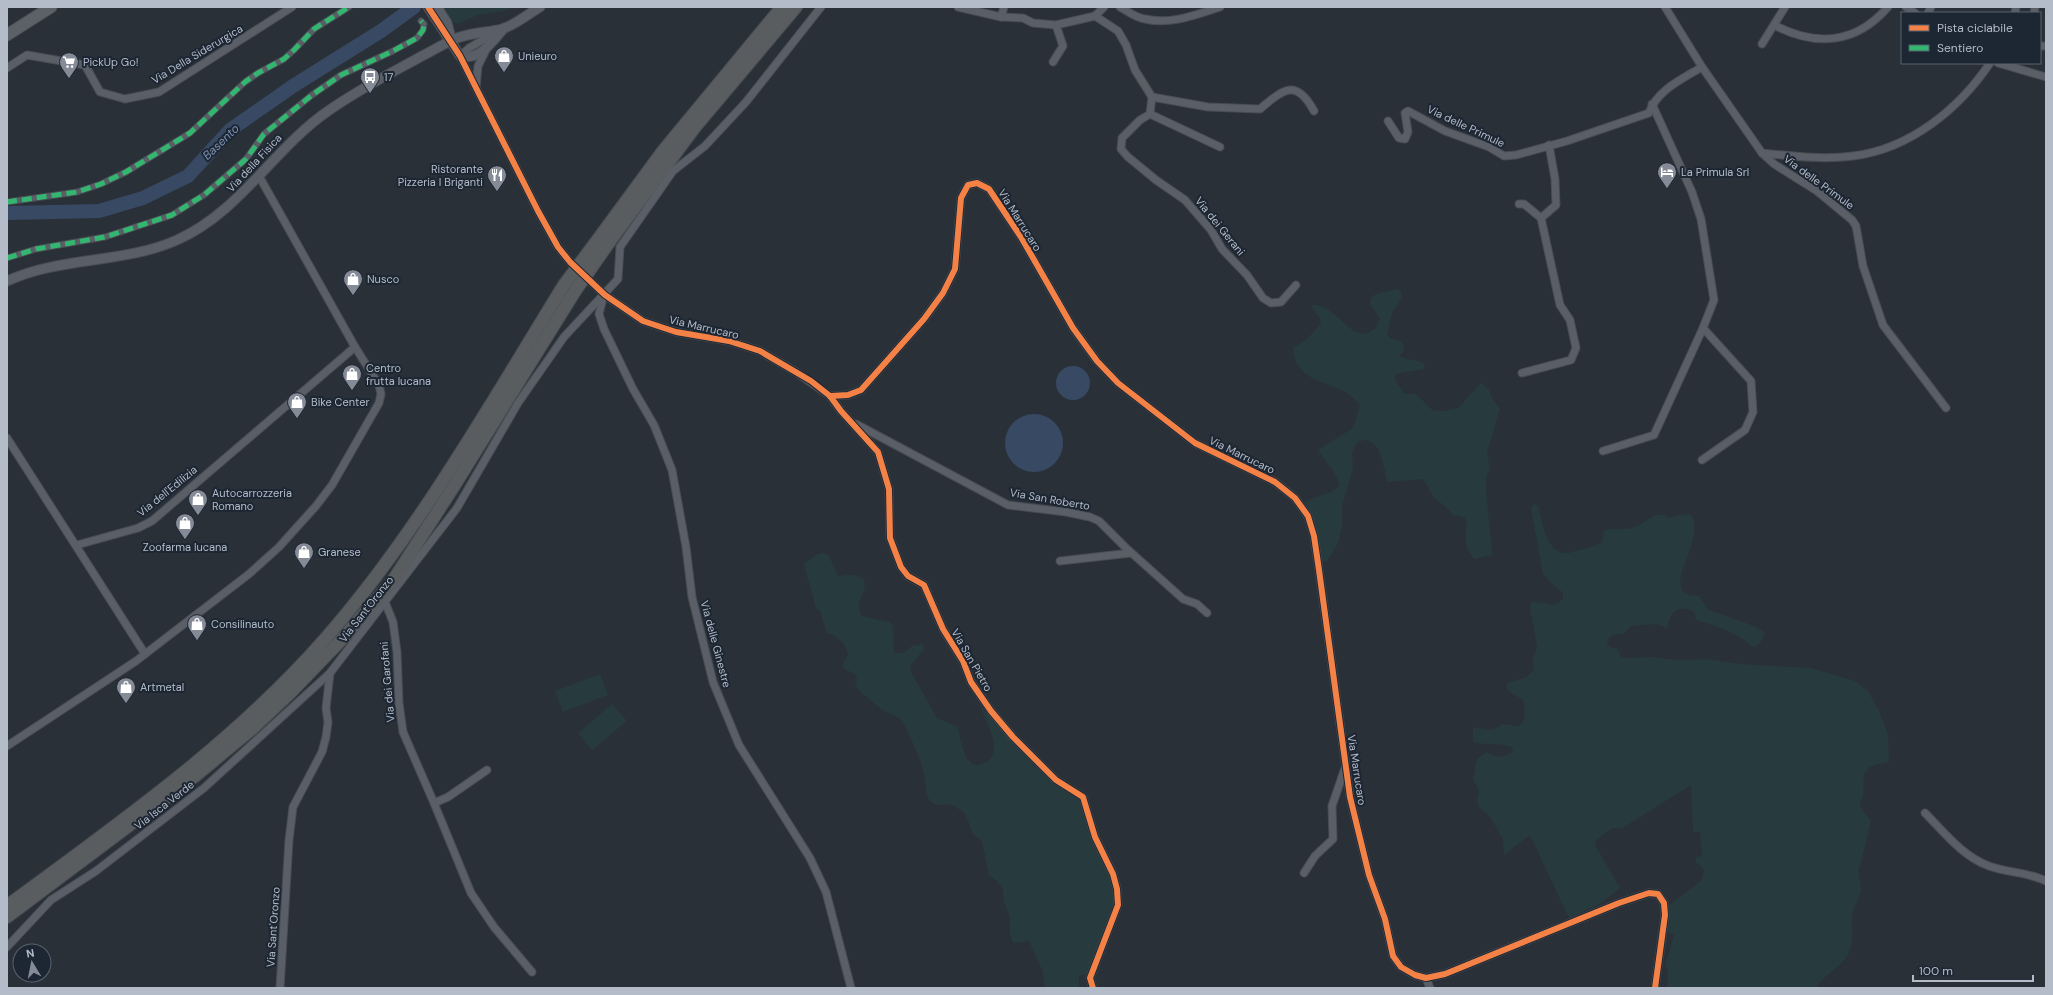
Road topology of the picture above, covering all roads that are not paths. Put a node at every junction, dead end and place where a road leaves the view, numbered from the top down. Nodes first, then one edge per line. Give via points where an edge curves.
1 (51, 7) edge
2 (292, 7) edge
3 (349, 7) edge
4 (428, 7) edge
5 (438, 7) edge
6 (540, 7) edge
7 (782, 7) edge
8 (796, 7) edge
9 (821, 7) edge
10 (958, 7) edge
11 (1004, 7) edge
12 (1104, 7) edge
13 (1120, 7) edge
14 (1665, 7) edge
15 (1786, 7) edge
16 (1888, 7) edge
17 (1217, 8) edge
18 (1095, 16) junction
19 (1001, 17) junction
20 (421, 21) dead end
21 (444, 25) junction
22 (1056, 25) junction
23 (1774, 26) junction
24 (504, 28) junction
25 (7, 35) edge
26 (451, 41) junction
27 (1762, 44) dead end
28 (486, 49) junction
29 (460, 56) junction
30 (1053, 62) dead end
31 (1989, 64) edge
32 (2001, 64) edge
33 (1702, 67) junction
34 (7, 68) edge
35 (2046, 77) edge
36 (476, 87) junction
37 (1152, 97) junction
38 (1652, 104) junction
39 (1314, 111) dead end
40 (1150, 114) junction
41 (1388, 121) dead end
42 (1549, 144) junction
43 (1220, 147) dead end
44 (1762, 153) junction
45 (259, 176) junction
46 (7, 202) edge
47 (1519, 204) dead end
48 (1541, 218) junction
49 (606, 238) junction
50 (7, 258) edge
51 (7, 281) edge
52 (1296, 285) dead end
53 (569, 288) junction
54 (604, 295) junction
55 (1703, 328) junction
56 (355, 347) junction
57 (1522, 373) dead end
58 (830, 396) junction
59 (1946, 408) dead end
60 (850, 421) junction
61 (7, 438) edge
62 (1603, 450) dead end
63 (1702, 460) dead end
64 (77, 545) junction
65 (1131, 553) junction
66 (1060, 561) dead end
67 (385, 602) junction
68 (1207, 613) dead end
69 (145, 654) junction
70 (330, 673) junction
71 (7, 746) edge
72 (1346, 766) junction
73 (487, 770) dead end
74 (434, 803) junction
75 (1925, 813) dead end
76 (1304, 873) dead end
77 (2046, 882) edge
78 (7, 906) edge
79 (7, 917) edge
80 (7, 947) edge
81 (532, 972) dead end
82 (1426, 978) junction
83 (280, 988) edge
84 (851, 988) edge
85 (1093, 988) edge
86 (1430, 988) edge
87 (1655, 988) edge

1 - 25 main road
2 - 34 street, Via Della Siderurgica via 159,92 125,100 100,92 85,65 26,55
3 - 46 street via 314,29 284,59 258,72 245,82 190,133 126,172 77,192
4 - 21 street
5 - 21 street
6 - 24 street, Via della Fisica
7 - 49 highway via 663,151
8 - 49 highway
9 - 54 street, Via Sant'Oronzo via 746,102 705,146 673,171 620,247 618,279
10 - 19 street
11 - 19 street
12 - 18 street
13 - 17 street via 1144,19 1168,21 1192,17
14 - 33 street, Via delle Primule
15 - 23 street
16 - 23 street via 1875,20 1854,34 1835,39 1806,38
18 - 22 street
18 - 37 street via 1118,31 1135,70
19 - 22 street via 1023,18 1032,23
20 - 50 street via 424,24 423,30 417,38 340,75 312,95 264,134 246,159 204,194 172,215 105,237 36,249
21 - 26 street
22 - 30 street via 1063,46
23 - 27 street
24 - 26 street, Via della Fisica
24 - 28 street, Via della Fisica
24 - 29 street
26 - 29 street
26 - 45 street, Via della Fisica via 372,82 327,111 293,138
28 - 29 street, Via della Fisica via 473,56
28 - 36 street via 478,66
29 - 36 street, Via Marrucaro
31 - 44 street via 1959,102 1931,124 1896,145 1853,156 1816,158
32 - 35 street
33 - 38 street, Via delle Primule via 1672,85
33 - 44 street, Via delle Primule
36 - 54 street, Via Marrucaro via 558,247
37 - 39 street via 1208,107 1260,109 1281,93 1291,90 1300,91
37 - 40 street
38 - 42 street, Via delle Primule via 1649,113 1567,141
38 - 55 street via 1692,192 1700,219 1714,300
40 - 43 street
40 - 52 street, Via dei Gerani via 1122,138 1121,149 1165,187 1185,200 1264,298 1272,303 1281,302
41 - 42 street, Via delle Primule via 1399,138 1405,139 1408,132 1405,112 1408,111 1445,131 1489,147 1504,156 1516,155
42 - 48 street via 1556,205
44 - 59 street, Via delle Primule via 1774,164 1817,191 1852,220 1856,226 1863,266 1883,325
45 - 51 street, Via della Fisica via 218,215 177,240 120,257 39,269
45 - 56 street
47 - 48 street via 1524,204
48 - 57 street via 1560,304 1570,320 1576,348 1571,360
49 - 53 highway, bridge
53 - 78 highway via 426,507 398,547 324,640 276,690 180,776
53 - 79 highway via 454,486 394,579 344,638 253,728 195,776
54 - 58 street, Via Marrucaro via 643,321 676,332 729,341 760,351 811,381
54 - 67 street, Via Sant'Oronzo via 564,337 518,403 457,508
54 - 84 street, Via delle Ginestre via 599,314 604,329 632,389 654,426 672,470 692,597 713,682 739,745 810,858 826,892
55 - 62 street via 1654,435
55 - 63 street via 1751,381 1753,412 1745,430
56 - 64 street, Via dell'Edilizia via 152,521 138,528
56 - 69 street via 379,385 379,403 343,467 316,506 278,547 249,574
58 - 60 street, Via San Pietro
58 - 72 street, Via Marrucaro via 848,395 861,390 924,319 943,293 955,269 961,198 968,185 977,183 989,189 1021,237 1073,328 1097,362 1118,383 1186,437 1275,482 1295,498 1308,516 1314,536
60 - 65 street, Via San Roberto via 1008,505 1066,512 1099,521
60 - 85 street, Via San Pietro via 878,452 889,489 890,538 901,567 908,576 924,585 943,629 963,661 970,682 990,711 1044,769 1056,780 1083,796 1095,837 1117,889 1118,905 1090,978
61 - 64 street
64 - 69 street
65 - 66 street
65 - 68 street, Via San Roberto via 1183,599 1197,604
67 - 70 street, Via Sant'Oronzo
67 - 74 street, Via dei Garofani via 393,622 403,732
69 - 71 street
70 - 80 street, Via Isca Verde via 204,788 96,871 51,900
70 - 83 street, Via Sant'Oronzo via 326,708 328,722 322,752 293,807
72 - 76 street, Via Marrucaro via 1332,806 1332,839 1315,856
72 - 82 street, Via Marrucaro via 1350,797 1369,875 1380,902 1393,956 1401,967
73 - 74 street via 448,797
74 - 81 street, Via dei Garofani via 472,893 494,927
75 - 77 street via 1957,846 1988,866 2036,876
82 - 86 street
82 - 87 street via 1446,974 1619,903 1650,893 1658,894 1664,903 1665,915

